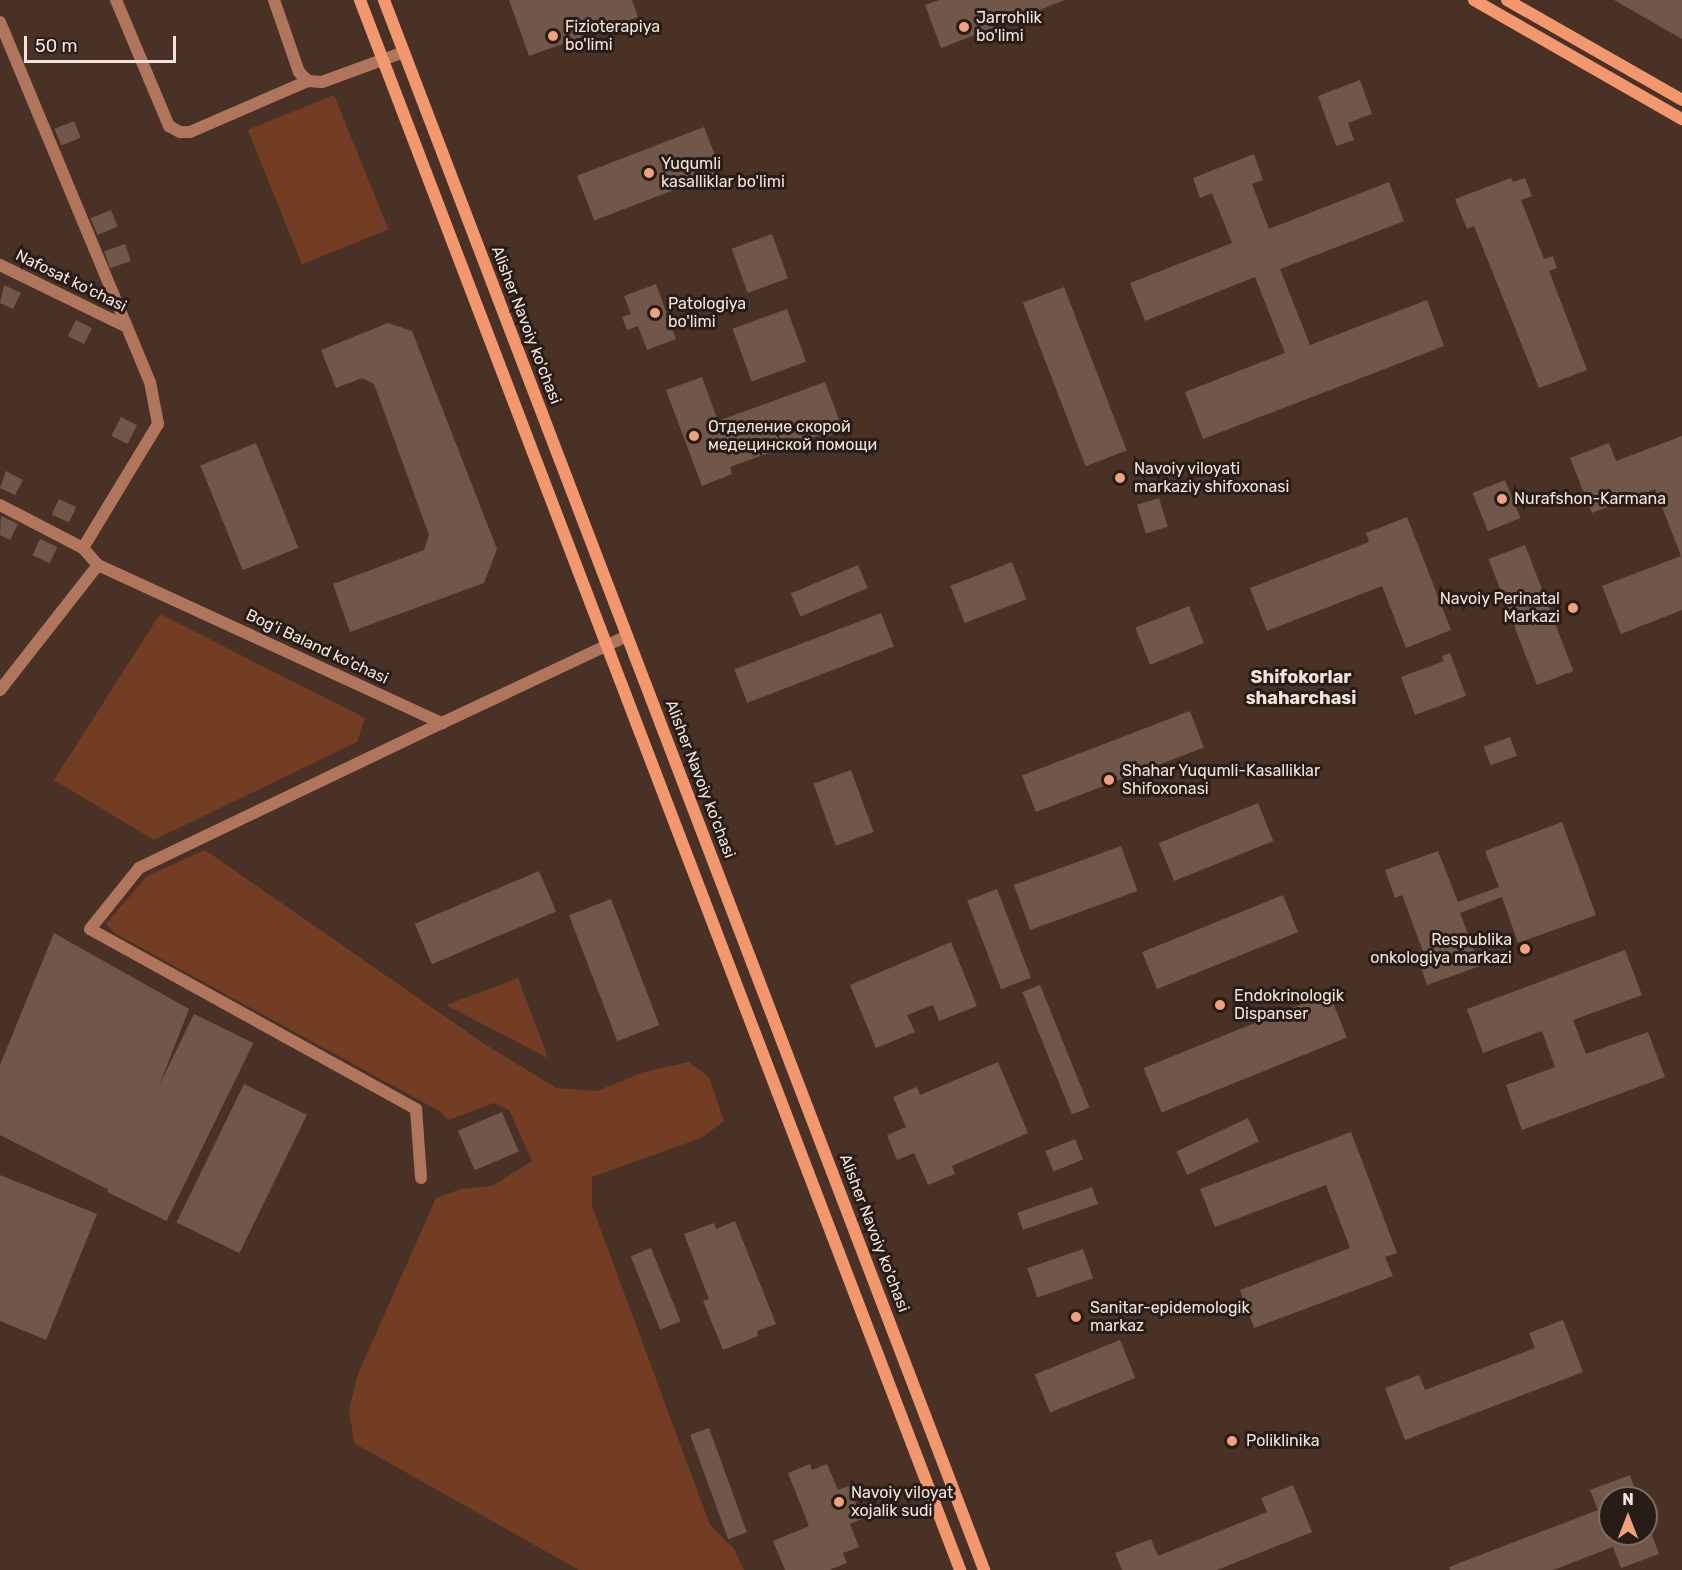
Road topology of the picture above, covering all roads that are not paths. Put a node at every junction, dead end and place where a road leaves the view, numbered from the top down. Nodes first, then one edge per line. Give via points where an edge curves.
1 (116, 0) edge
2 (274, 0) edge
3 (360, 0) edge
4 (384, 0) edge
5 (1474, 0) edge
6 (1507, 0) edge
7 (0, 22) edge
8 (404, 52) junction
9 (384, 61) junction
10 (308, 81) junction
11 (1682, 100) edge
12 (1682, 119) edge
13 (0, 265) edge
14 (127, 327) junction
15 (0, 505) edge
16 (83, 548) junction
17 (98, 565) junction
18 (627, 636) junction
19 (607, 642) junction
20 (0, 690) edge
21 (442, 723) junction
22 (421, 1178) dead end
23 (960, 1570) edge
24 (984, 1570) edge

1 - 10 street via 169,126 180,132 190,132
2 - 10 street via 298,72
3 - 9 main road
4 - 8 main road, Alisher Navoiy ko'chasi
5 - 12 main road
6 - 11 main road
7 - 14 street
8 - 9 street
8 - 18 main road, Alisher Navoiy ko'chasi
9 - 10 street via 322,82
9 - 19 main road
13 - 14 street, Nafosat ko'chasi
14 - 16 street via 150,382 158,424
15 - 16 street, Bog'i Baland ko'chasi
16 - 17 street, Bog'i Baland ko'chasi
17 - 20 street
17 - 21 street, Bog'i Baland ko'chasi
18 - 19 street
18 - 24 main road, Alisher Navoiy ko'chasi
19 - 21 street
19 - 23 main road
21 - 22 street via 139,867 90,929 416,1109

